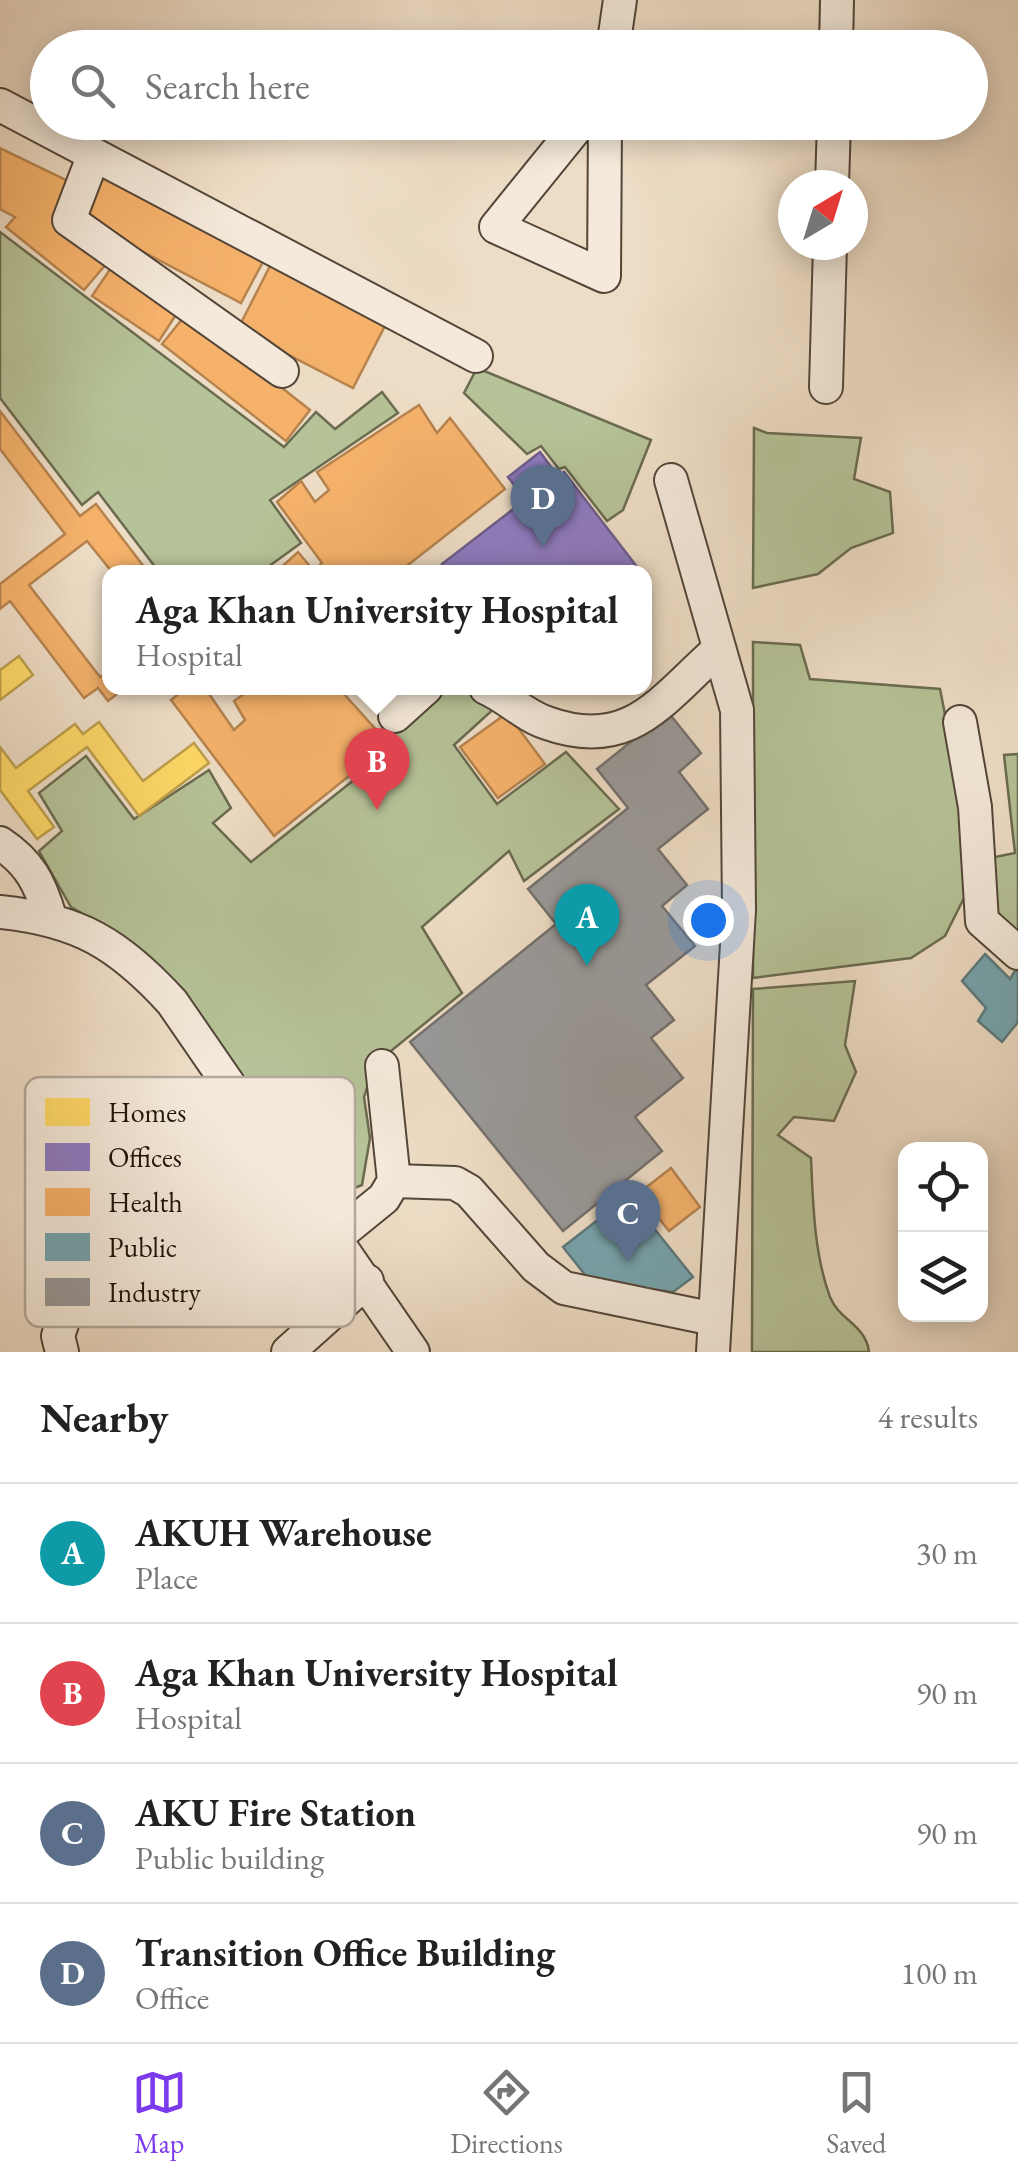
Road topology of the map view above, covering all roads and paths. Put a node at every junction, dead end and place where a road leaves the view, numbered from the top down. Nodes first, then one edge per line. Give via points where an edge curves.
1 (620, 0) edge
2 (837, 0) edge
3 (616, 30) edge
4 (836, 30) edge
5 (0, 105) edge
6 (30, 122) edge
7 (62, 140) edge
8 (567, 140) edge
9 (605, 140) edge
10 (833, 140) edge
11 (92, 157) junction
12 (832, 170) edge
13 (830, 260) edge
14 (476, 356) dead end
15 (282, 370) dead end
16 (826, 387) dead end
17 (671, 480) dead end
18 (719, 649) junction
19 (418, 695) edge
20 (498, 695) edge
21 (394, 716) dead end
22 (960, 722) dead end
23 (0, 843) edge
24 (0, 912) edge
25 (50, 917) junction
26 (1018, 953) edge
27 (382, 1066) dead end
28 (225, 1077) edge
29 (394, 1182) junction
30 (355, 1221) edge
31 (355, 1265) edge
32 (373, 1293) junction
33 (355, 1305) edge
34 (714, 1319) junction
35 (61, 1327) edge
36 (324, 1327) edge
37 (62, 1352) edge
38 (288, 1352) edge
39 (394, 1352) edge
40 (413, 1352) edge
41 (713, 1352) edge

1 - 3 street
2 - 4 street
5 - 6 street
7 - 11 street
8 - 9 street via 496,227 604,276
10 - 12 street
11 - 14 street
11 - 15 street via 69,220
13 - 16 street
17 - 18 street
18 - 20 street via 622,730 545,723
18 - 34 street via 737,710 738,910
19 - 21 street
22 - 26 street via 975,808 982,921
23 - 25 street via 40,882
24 - 25 street
25 - 28 street via 133,960
27 - 29 street
29 - 30 street
29 - 34 street via 455,1182 468,1190 536,1267 564,1288
31 - 32 street
32 - 33 street
32 - 39 street
32 - 40 street
34 - 41 street
35 - 37 street
36 - 38 street

